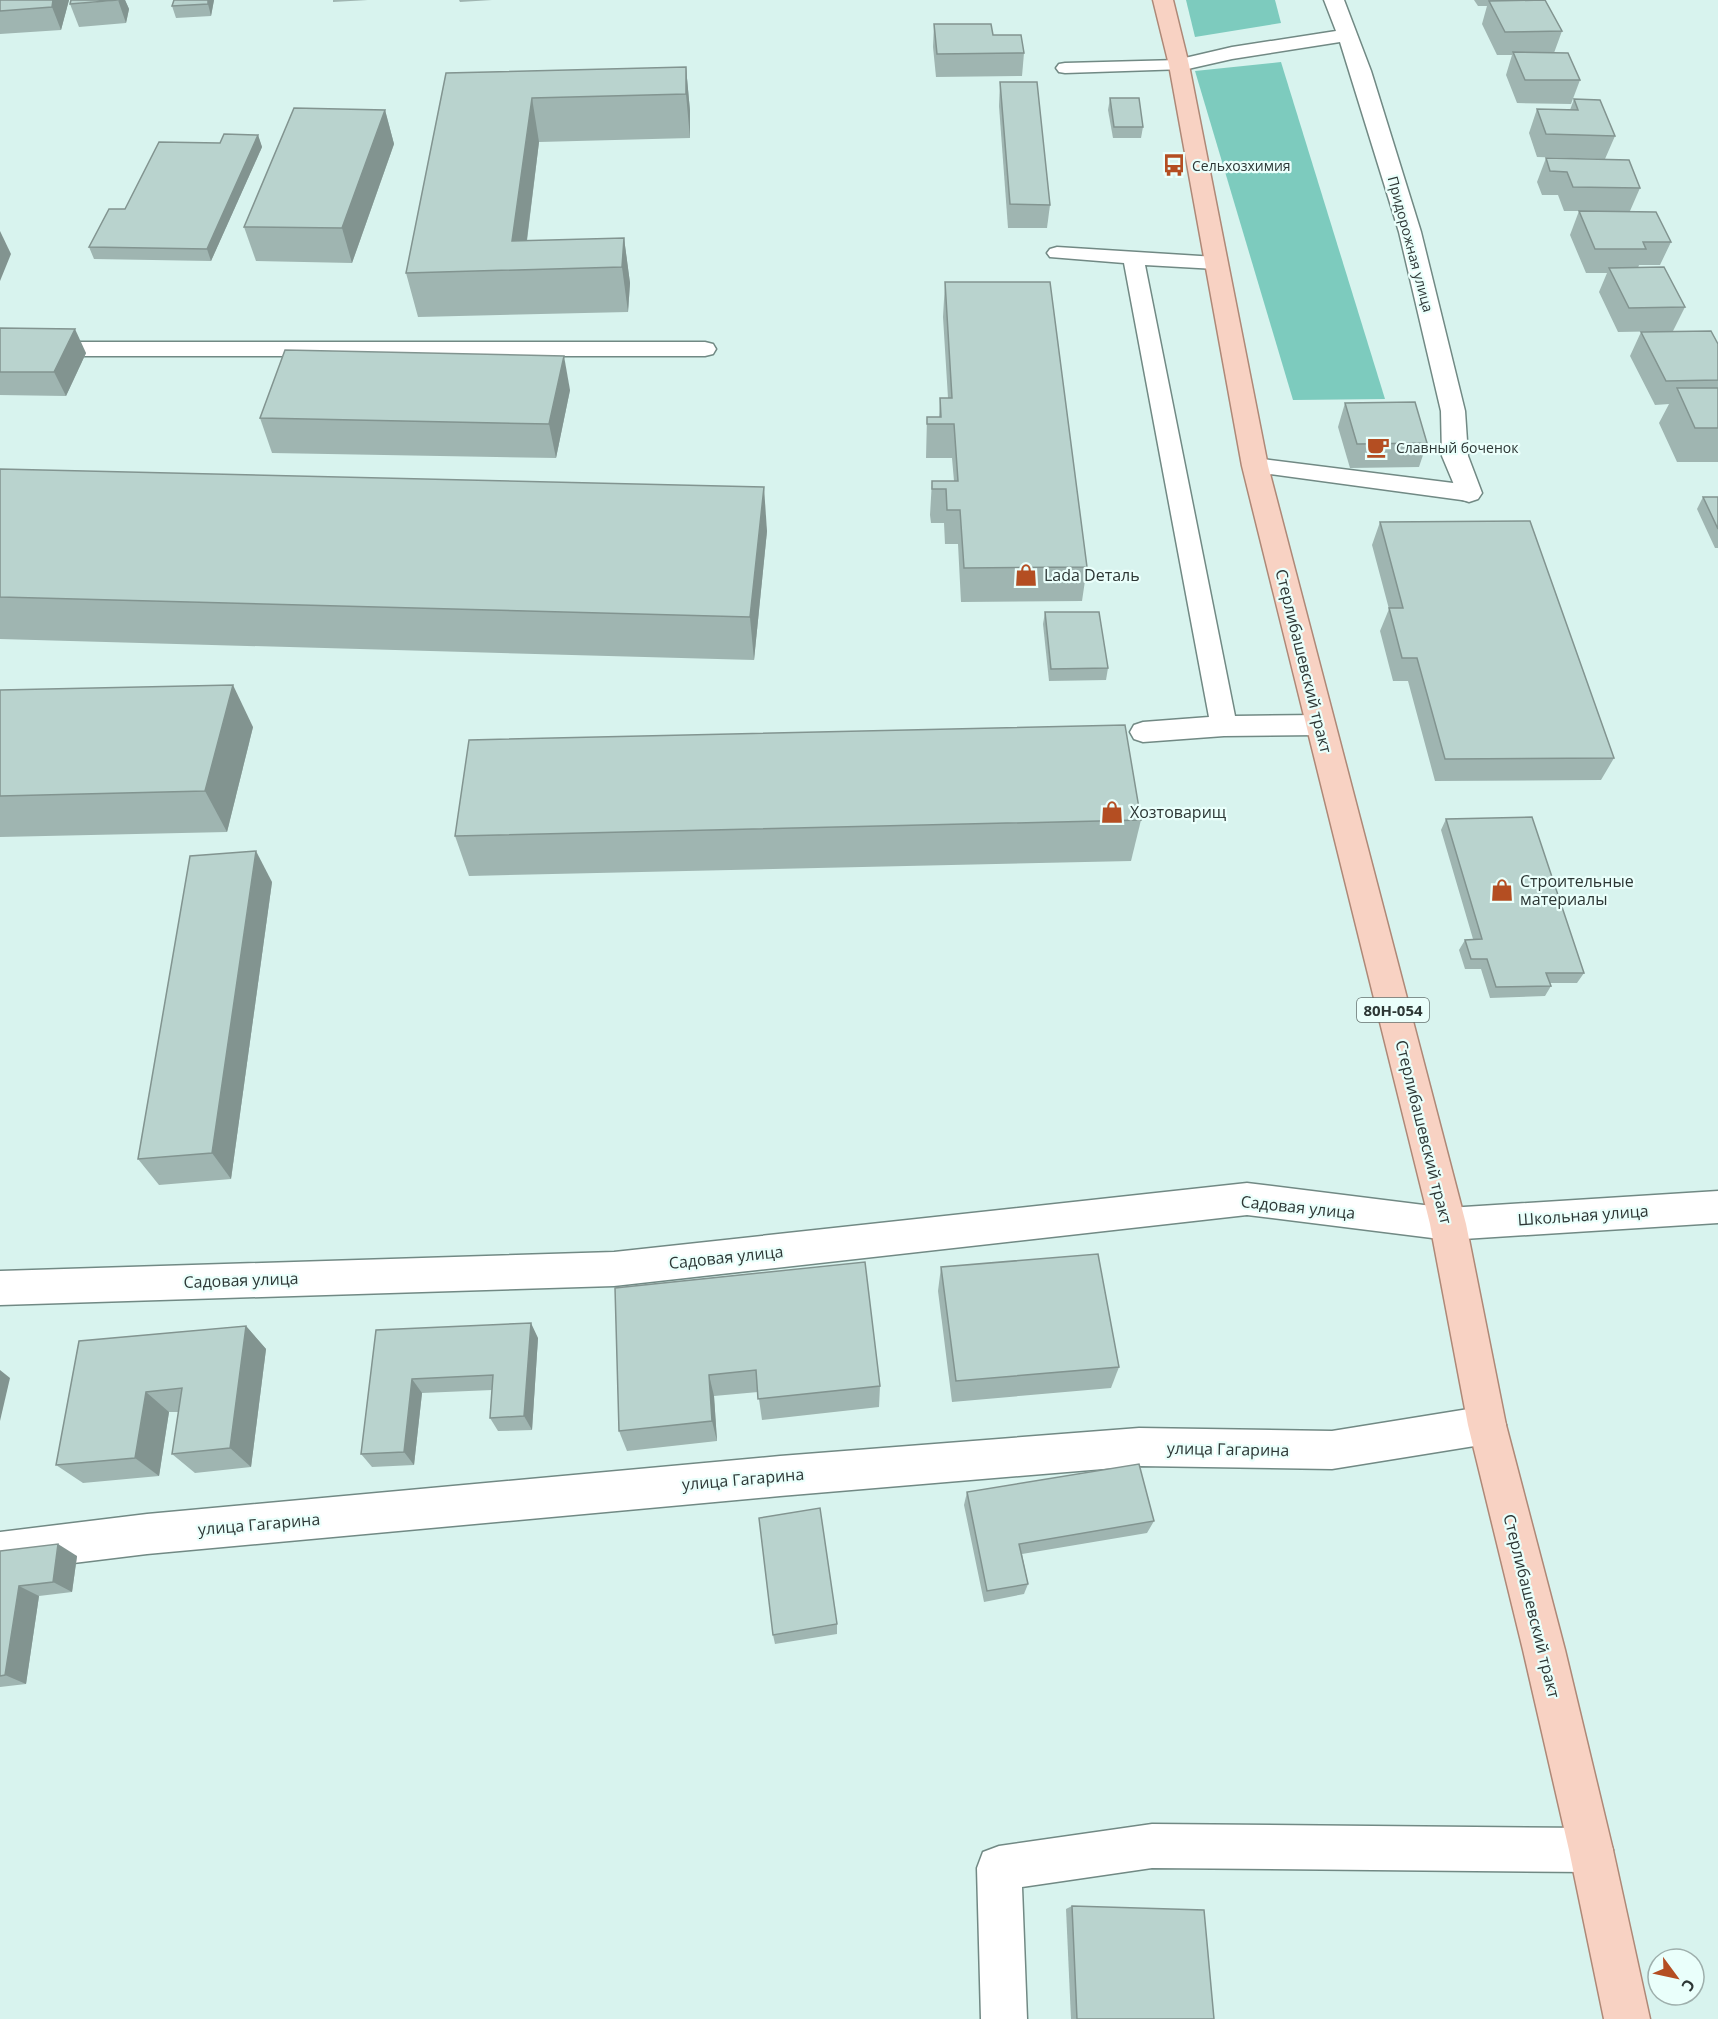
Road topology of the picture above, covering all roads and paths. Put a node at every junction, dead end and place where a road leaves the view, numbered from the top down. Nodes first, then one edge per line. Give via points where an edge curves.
1 (1163, 0) edge
2 (1334, 0) edge
3 (1346, 35) junction
4 (1179, 65) junction
5 (1065, 68) dead end
6 (1057, 253) dead end
7 (1133, 258) junction
8 (1216, 263) junction
9 (0, 349) edge
10 (705, 349) dead end
11 (1255, 466) junction
12 (1469, 493) joint
13 (1319, 725) junction
14 (1224, 726) junction
15 (1143, 732) dead end
16 (1718, 1207) edge
17 (1448, 1224) junction
18 (0, 1288) edge
19 (1486, 1425) junction
20 (0, 1552) edge
21 (1591, 1850) junction
22 (1004, 2019) edge
23 (1627, 2019) edge

1 - 4 main road, Стерлибашевский тракт / 80Н-054
2 - 3 street, Придорожная улица
3 - 4 street
3 - 12 street, Придорожная улица via 1361,71 1410,232 1453,411 1455,456
4 - 5 lane
4 - 8 main road, Стерлибашевский тракт / 80Н-054
6 - 7 lane
7 - 8 lane
7 - 14 lane
8 - 11 main road, Стерлибашевский тракт / 80Н-054
9 - 10 lane
11 - 12 lane
11 - 13 main road, Стерлибашевский тракт / 80Н-054
13 - 14 lane
13 - 17 main road, Стерлибашевский тракт / 80Н-054
14 - 15 lane
16 - 17 street, Школьная улица
17 - 18 street, Садовая улица via 1247,1199 614,1269
17 - 19 main road, Стерлибашевский тракт / 80Н-054
19 - 20 street, улица Гагарина via 1332,1450 1139,1447 315,1518
19 - 21 main road, Стерлибашевский тракт / 80Н-054
21 - 22 street via 1152,1846 999,1868
21 - 23 main road, Стерлибашевский тракт / 80Н-054

